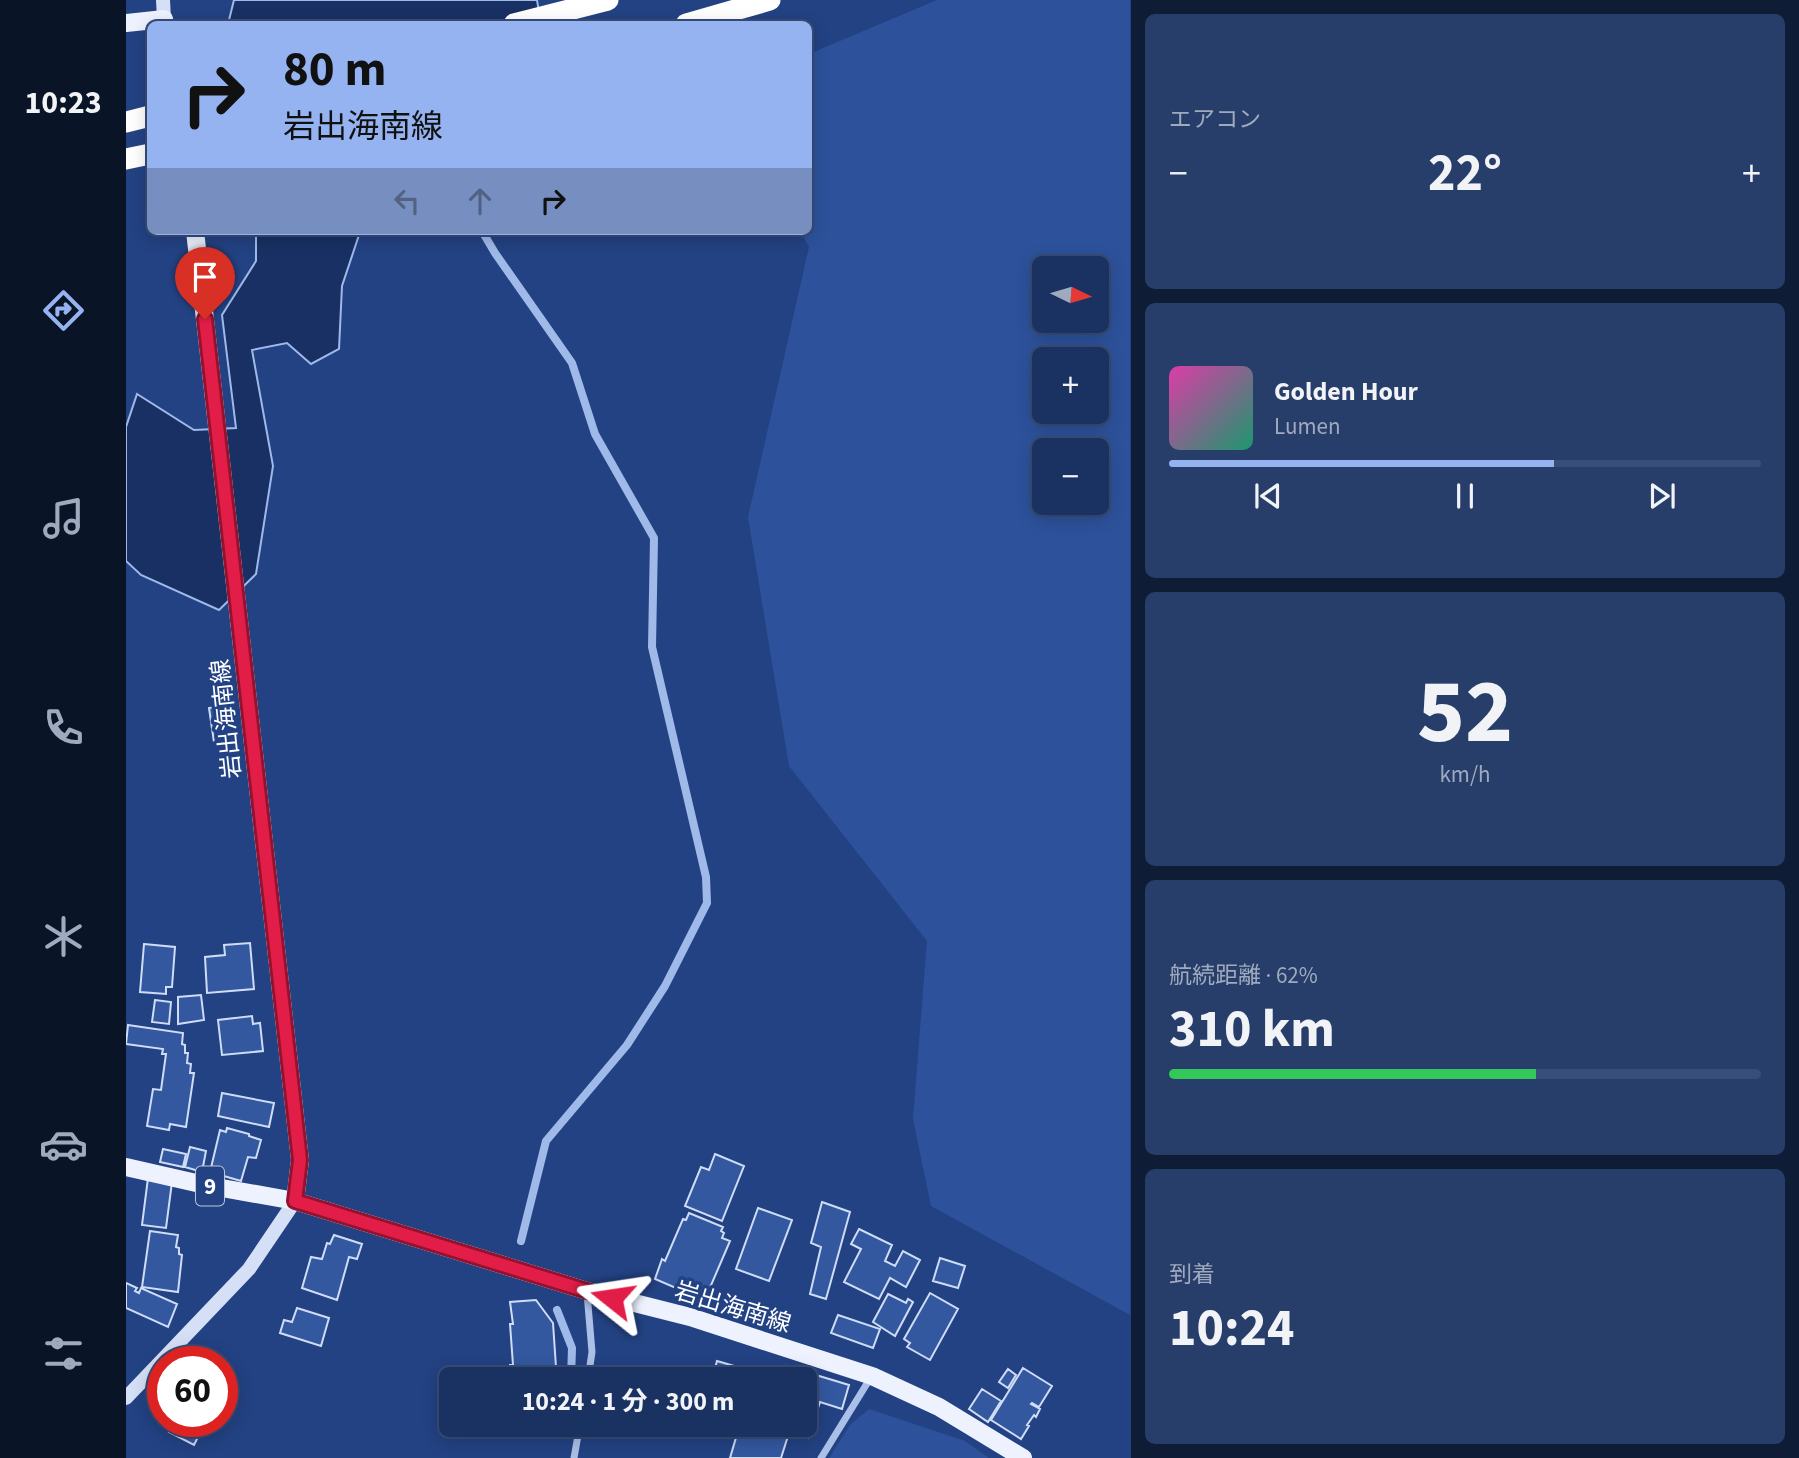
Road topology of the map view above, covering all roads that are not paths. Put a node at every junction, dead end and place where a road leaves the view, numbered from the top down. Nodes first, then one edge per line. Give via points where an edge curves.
1 (163, 0) edge
2 (608, 0) edge
3 (770, 0) edge
4 (164, 21) edge
5 (527, 21) edge
6 (696, 21) edge
7 (147, 22) edge
8 (126, 23) edge
9 (195, 235) edge
10 (126, 1167) edge
11 (295, 1201) junction
12 (587, 1291) junction
13 (590, 1367) edge
14 (872, 1377) junction
15 (126, 1398) edge
16 (578, 1437) edge
17 (574, 1458) edge
18 (821, 1458) edge
19 (1023, 1458) edge

1 - 4 main road
2 - 5 highway
3 - 6 highway
7 - 8 main road
9 - 11 main road, 岩出海南線 via 300,1160
10 - 11 main road, 岩出海南線 / 9
11 - 12 main road, 岩出海南線 / 9
11 - 15 main road via 249,1269
12 - 13 street
12 - 14 main road, 岩出海南線 / 9 via 690,1317
14 - 18 street
14 - 19 main road, 岩出海南線 / 9 via 939,1407
16 - 17 street

